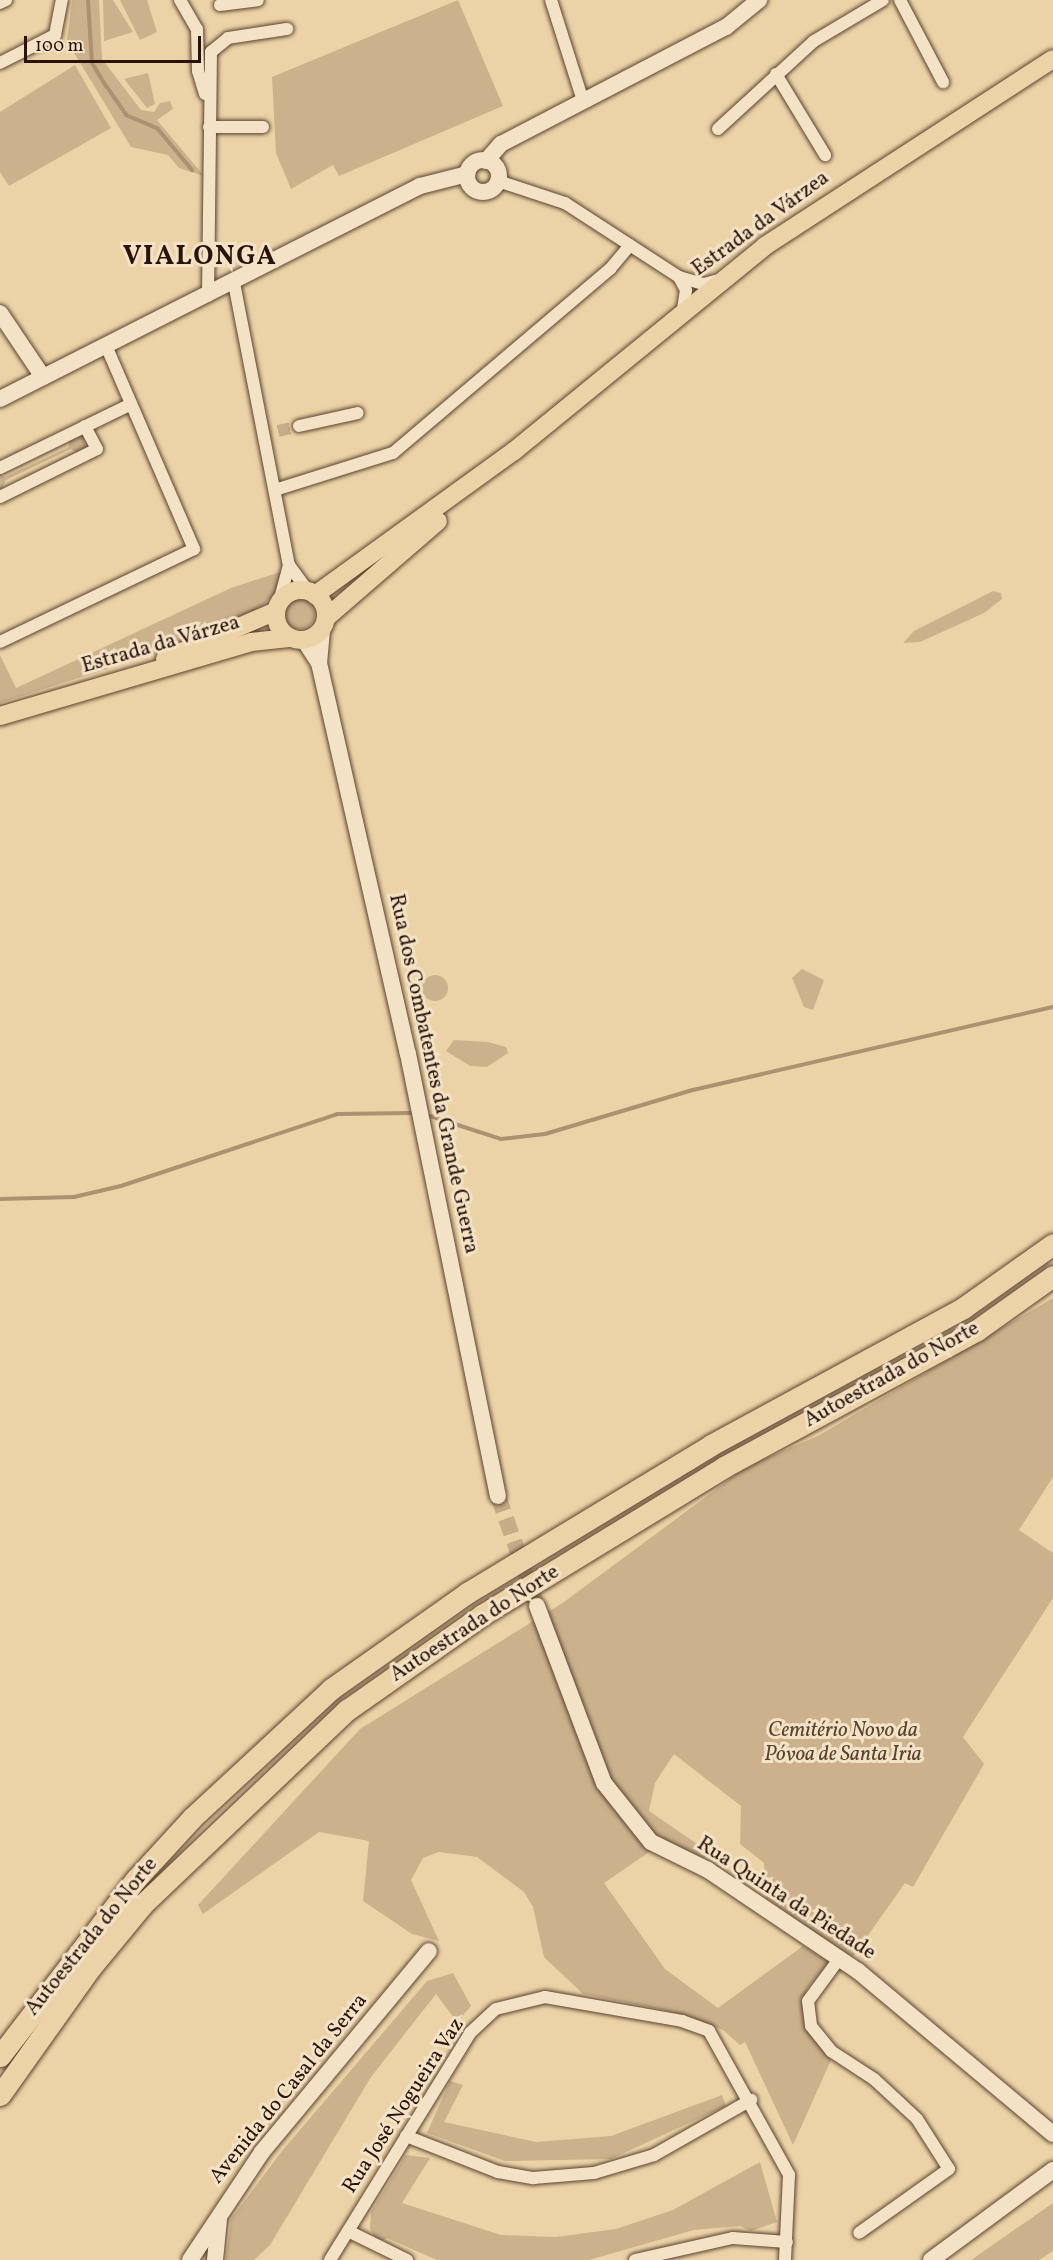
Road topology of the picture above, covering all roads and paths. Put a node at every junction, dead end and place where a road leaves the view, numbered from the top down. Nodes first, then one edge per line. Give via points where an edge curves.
1 (6, 0) edge
2 (62, 0) edge
3 (180, 0) edge
4 (258, 0) edge
5 (551, 0) edge
6 (759, 0) edge
7 (883, 0) edge
8 (900, 0) edge
9 (0, 3) edge
10 (220, 5) dead end
11 (287, 29) dead end
12 (1053, 59) edge
13 (0, 63) edge
14 (776, 74) junction
15 (943, 82) dead end
16 (207, 98) junction
17 (584, 101) junction
18 (209, 127) junction
19 (263, 127) dead end
20 (718, 129) dead end
21 (825, 155) dead end
22 (486, 160) junction
23 (467, 174) junction
24 (498, 181) junction
25 (630, 245) junction
26 (679, 277) junction
27 (724, 277) junction
28 (234, 283) junction
29 (208, 296) junction
30 (683, 310) junction
31 (0, 313) edge
32 (105, 346) junction
33 (43, 378) junction
34 (0, 399) edge
35 (131, 404) junction
36 (358, 413) dead end
37 (86, 426) junction
38 (300, 426) tunnel mouth
39 (514, 451) junction
40 (0, 468) edge
41 (278, 489) junction
42 (0, 497) edge
43 (289, 565) junction
44 (311, 593) junction
45 (278, 607) junction
46 (324, 624) junction
47 (296, 639) junction
48 (0, 642) edge
49 (319, 663) junction
50 (46, 701) junction
51 (0, 716) edge
52 (1053, 1244) edge
53 (1053, 1276) edge
54 (498, 1496) tunnel mouth
55 (537, 1606) tunnel mouth
56 (429, 1951) dead end
57 (839, 1959) junction
58 (0, 2056) edge
59 (0, 2095) edge
60 (751, 2100) junction
61 (1049, 2127) edge
62 (406, 2136) junction
63 (1053, 2170) edge
64 (1053, 2185) edge
65 (219, 2212) junction
66 (348, 2231) junction
67 (859, 2233) dead end
68 (787, 2242) junction
69 (190, 2260) edge
70 (215, 2260) edge
71 (330, 2260) edge
72 (406, 2260) edge
73 (635, 2260) edge
74 (786, 2260) edge
75 (931, 2260) edge
76 (946, 2260) edge

1 - 9 street
2 - 13 street via 55,35
3 - 16 street via 197,29 198,71
4 - 10 street
5 - 17 street
6 - 17 street via 726,27
7 - 14 street via 814,41
8 - 15 street
11 - 16 street via 216,44
12 - 27 main road, Estrada da Várzea via 852,186
14 - 20 street
14 - 21 street
16 - 18 street
17 - 22 street via 501,144
18 - 19 street
18 - 29 street
22 - 23 street via 476,162
22 - 24 street via 498,171
23 - 24 street via 472,188 482,192
23 - 28 street via 420,186
24 - 25 street via 565,203
25 - 26 street
25 - 41 street via 610,269 393,453
26 - 27 street via 704,284
26 - 30 street via 686,290
27 - 30 main road, Estrada da Várzea
28 - 29 street
28 - 41 street via 272,431
29 - 32 street
30 - 39 main road, Estrada da Várzea
31 - 33 street
32 - 33 street
32 - 35 street
33 - 34 street
35 - 37 street
35 - 48 street via 194,549
36 - 38 street
37 - 40 street
37 - 42 street via 97,449
39 - 44 main road, Estrada da Várzea
39 - 46 main road, Estrada da Várzea
41 - 43 street
43 - 44 street
43 - 45 street
44 - 45 main road, Estrada da Várzea via 292,592
44 - 46 main road
45 - 47 main road via 278,626
45 - 50 main road, Estrada da Várzea via 188,650
46 - 47 main road, Estrada da Várzea
46 - 49 street, Rua dos Combatentes da Grande Guerra
47 - 49 street, Rua dos Combatentes da Grande Guerra
47 - 50 main road, Estrada da Várzea via 251,642
49 - 54 street, Rua dos Combatentes da Grande Guerra via 408,1054
50 - 51 main road, Estrada da Várzea
52 - 58 highway, Autoestrada do Norte via 963,1308 711,1445 467,1593 332,1689 193,1817 136,1879
53 - 59 highway, Autoestrada do Norte via 977,1330 724,1467 482,1615 347,1710 143,1904 91,1967
55 - 57 street, Rua Quinta da Piedade via 579,1726 621,1809 651,1842 708,1870
56 - 65 street, Avenida do Casal da Serra via 262,2152
57 - 61 street, Rua Quinta da Piedade
57 - 67 street via 808,2001 811,2026 831,2051 874,2079 917,2119 949,2169
60 - 62 street via 654,2155 594,2173 533,2178 498,2172
60 - 62 street, Rua José Nogueira Vaz via 709,2031 682,2021 545,1997 496,2009 470,2033
60 - 68 street, Rua José Nogueira Vaz via 789,2175
62 - 66 street, Rua José Nogueira Vaz
63 - 75 street
64 - 76 street
65 - 69 street, Avenida do Casal da Serra
65 - 70 street
66 - 71 street, Rua José Nogueira Vaz
66 - 72 street
68 - 73 street via 733,2238
68 - 74 street, Rua José Nogueira Vaz

